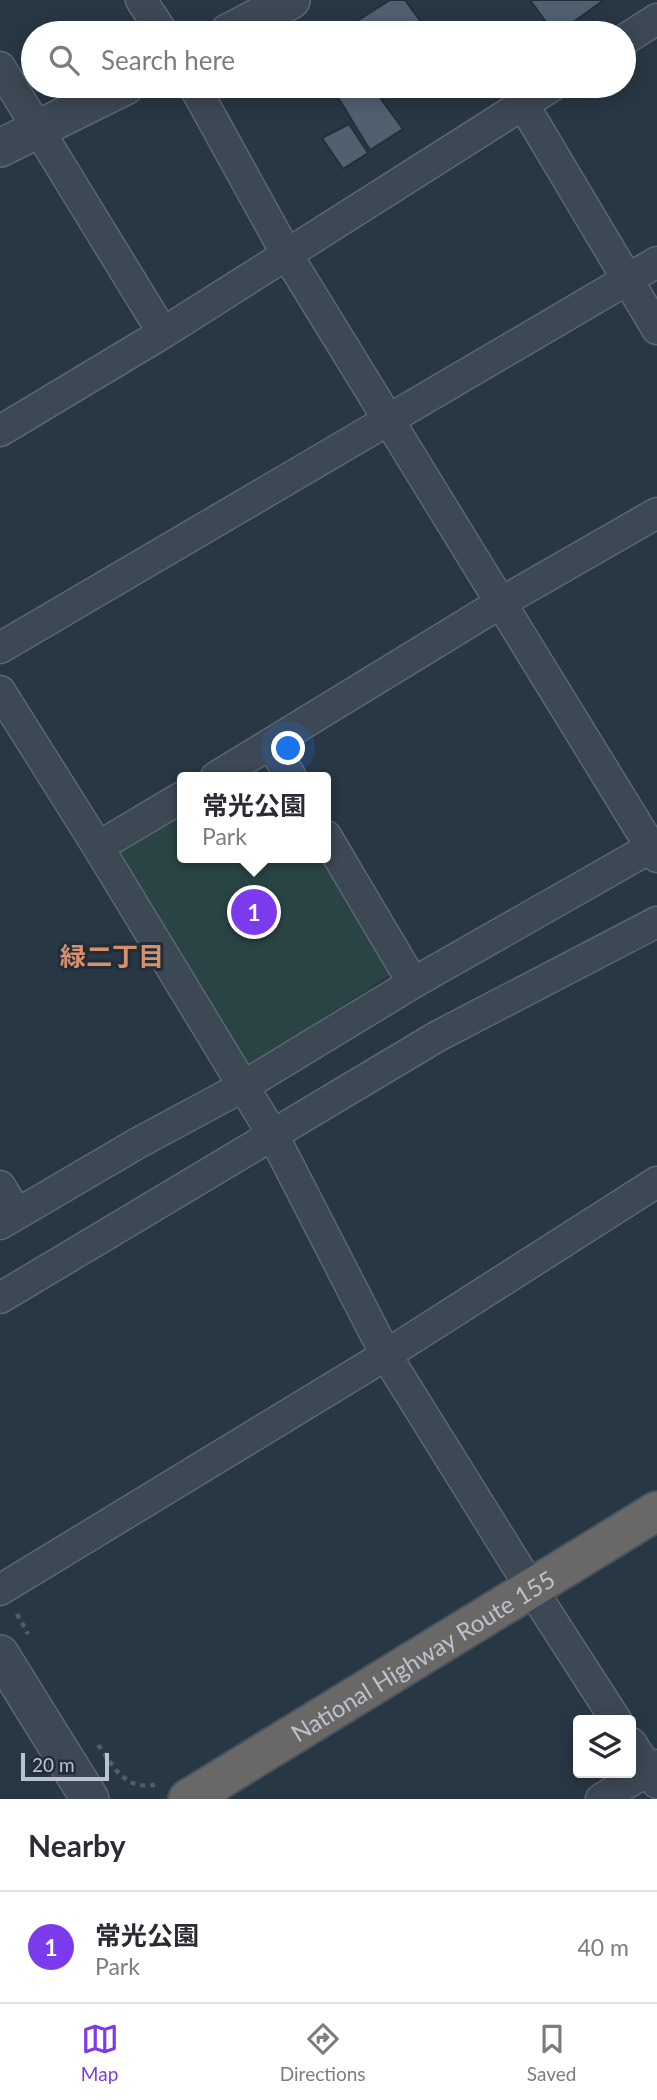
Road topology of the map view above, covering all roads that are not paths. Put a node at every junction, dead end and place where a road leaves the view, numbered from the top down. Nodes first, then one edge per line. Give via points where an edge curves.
1 (141, 0) edge
2 (291, 0) edge
3 (657, 19) edge
4 (155, 21) edge
5 (251, 21) edge
6 (636, 32) edge
7 (0, 67) edge
8 (101, 98) edge
9 (201, 98) edge
10 (533, 98) edge
11 (523, 104) junction
12 (39, 129) junction
13 (0, 148) edge
14 (286, 253) junction
15 (657, 262) edge
16 (626, 280) junction
17 (657, 328) edge
18 (163, 333) junction
19 (388, 421) junction
20 (0, 430) edge
21 (657, 513) edge
22 (502, 602) junction
23 (0, 648) edge
24 (0, 691) edge
25 (271, 744) junction
26 (224, 772) edge
27 (288, 772) edge
28 (177, 800) edge
29 (331, 844) edge
30 (98, 847) junction
31 (655, 849) edge
32 (657, 922) edge
33 (413, 983) junction
34 (242, 1087) junction
35 (273, 1135) junction
36 (657, 1182) edge
37 (0, 1186) edge
38 (9, 1219) edge
39 (0, 1298) edge
40 (386, 1354) junction
41 (657, 1511) edge
42 (5, 1588) edge
43 (531, 1588) junction
44 (15, 1646) edge
45 (613, 1715) edge
46 (636, 1750) edge
47 (654, 1773) edge
48 (178, 1788) edge
49 (90, 1799) edge
50 (601, 1799) edge

1 - 4 street
2 - 5 street
3 - 6 street
7 - 12 street
8 - 12 street
9 - 14 street
10 - 11 street
11 - 14 street
11 - 16 street
12 - 13 street
12 - 18 street
14 - 18 street
14 - 19 street
15 - 16 street
16 - 17 street
16 - 19 street
18 - 20 street
19 - 22 street
19 - 23 street
21 - 22 street
22 - 25 street
22 - 31 street
24 - 30 street
25 - 26 street
25 - 27 street
28 - 30 street
29 - 33 street
30 - 34 street
31 - 33 street
32 - 35 street via 438,1036
33 - 34 street
34 - 35 street
34 - 38 street
35 - 39 street
35 - 40 street
36 - 40 street
37 - 38 street
40 - 42 street
40 - 43 street
41 - 43 highway, National Highway Route 155
43 - 45 street
43 - 48 highway, National Highway Route 155
44 - 49 street
46 - 47 street
47 - 50 street

